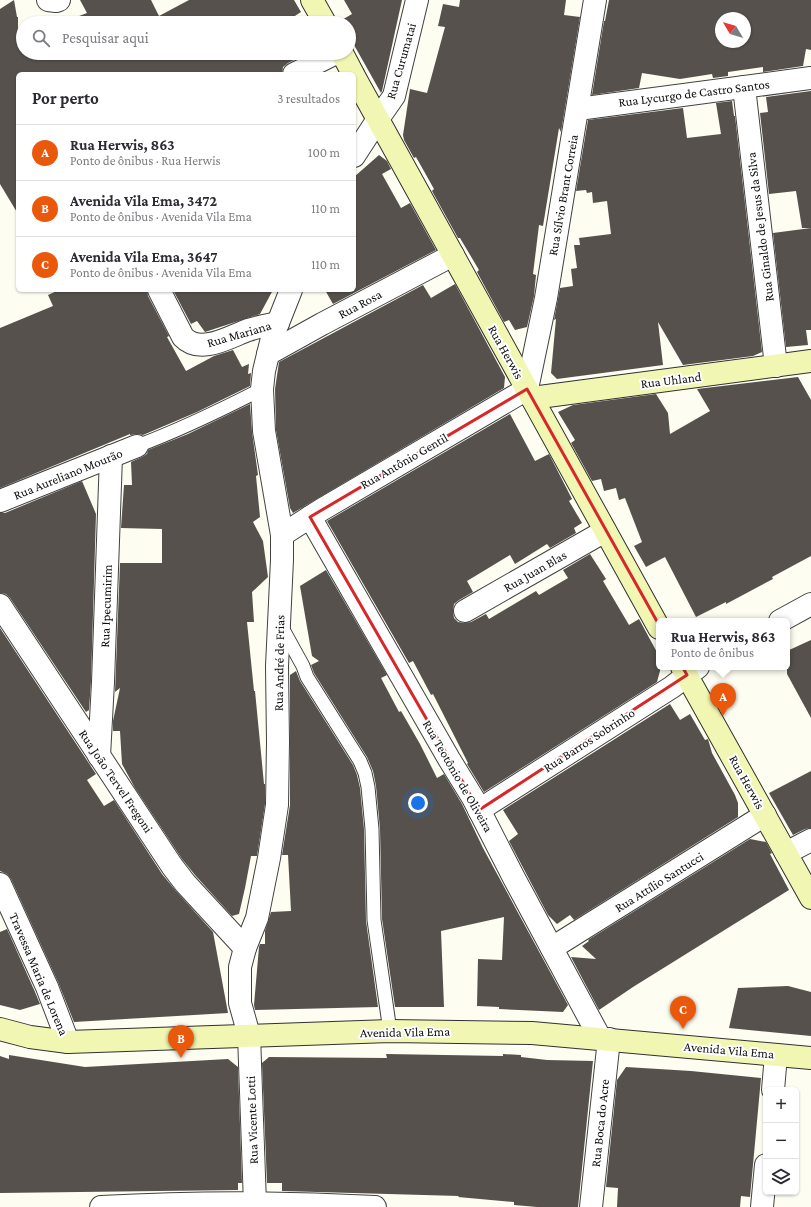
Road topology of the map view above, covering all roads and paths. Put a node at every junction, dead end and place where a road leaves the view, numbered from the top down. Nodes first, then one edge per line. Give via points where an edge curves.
1 (312, 0) edge
2 (417, 0) edge
3 (595, 0) edge
4 (321, 16) edge
5 (322, 60) edge
6 (346, 60) edge
7 (298, 72) edge
8 (352, 72) edge
9 (811, 78) edge
10 (356, 79) edge
11 (744, 87) junction
12 (578, 109) junction
13 (378, 119) junction
14 (356, 153) edge
15 (453, 255) junction
16 (160, 292) edge
17 (290, 292) edge
18 (278, 322) junction
19 (268, 354) junction
20 (811, 361) edge
21 (776, 366) junction
22 (262, 389) junction
23 (529, 394) junction
24 (137, 446) joint
25 (111, 456) junction
26 (0, 501) edge
27 (310, 518) junction
28 (605, 531) junction
29 (282, 535) junction
30 (811, 604) edge
31 (0, 605) edge
32 (465, 611) dead end
33 (785, 618) edge
34 (656, 623) edge
35 (280, 625) junction
36 (689, 670) edge
37 (99, 756) junction
38 (479, 810) junction
39 (765, 815) junction
40 (811, 840) edge
41 (786, 853) junction
42 (0, 884) edge
43 (811, 898) edge
44 (245, 948) junction
45 (552, 948) junction
46 (0, 1029) edge
47 (390, 1031) junction
48 (249, 1036) junction
49 (605, 1039) junction
50 (68, 1042) junction
51 (776, 1055) junction
52 (811, 1058) edge
53 (773, 1087) edge
54 (763, 1195) edge
55 (255, 1204) junction
56 (144, 1206) edge
57 (335, 1206) edge
58 (101, 1207) edge
59 (376, 1207) edge
60 (592, 1207) edge
61 (762, 1207) edge

1 - 4 main road
2 - 13 street, Rua Curumatai via 394,96
3 - 12 street, Rua Sílvio Brant Correia
5 - 7 street
6 - 8 main road, Rua Herwis
9 - 11 street, Rua Lycurgo de Castro Santos
10 - 13 main road, Rua Herwis
11 - 12 street, Rua Lycurgo de Castro Santos
11 - 21 street, Rua Ginaldo de Jesus da Silva
12 - 23 street, Rua Sílvio Brant Correia
13 - 14 street
13 - 15 main road, Rua Herwis
15 - 19 street, Rua Rosa
15 - 23 main road, Rua Herwis
16 - 18 street, Rua Mariana via 183,337 192,344 209,344
17 - 18 street, Rua André de Frias
18 - 19 street, Rua André de Frias
19 - 22 street, Rua André de Frias
20 - 21 main road, Rua Uhland
21 - 23 main road, Rua Uhland
22 - 24 lane via 176,431
22 - 29 street, Rua André de Frias via 264,431
23 - 27 street, Rua Antônio Gentil
23 - 28 main road, Rua Herwis
24 - 25 street, Rua Aureliano Mourão
25 - 26 street, Rua Aureliano Mourão
25 - 37 street, Rua Ipecumirim via 104,682
27 - 29 street, Rua Antônio Gentil
27 - 38 street, Rua Teotônio de Oliveira
28 - 32 street, Rua Juan Blas
28 - 34 main road, Rua Herwis
29 - 35 street, Rua André de Frias
30 - 33 street
31 - 37 street, Rua João Tervel Fregoni
35 - 44 street, Rua André de Frias via 277,666 277,806 257,918
35 - 47 lane via 307,677 365,773 372,829 374,920
36 - 38 street, Rua Barros Sobrinho via 672,687
36 - 39 main road, Rua Herwis
37 - 44 street, Rua João Tervel Fregoni via 185,883
38 - 45 street, Rua Teotônio de Oliveira
39 - 41 main road, Rua Herwis
39 - 45 street, Rua Attílio Santucci
40 - 41 street
41 - 43 main road, Rua Herwis
42 - 50 street, Travessa Maria de Lorena via 47,987
44 - 48 street, Rua André de Frias via 240,967 240,1003
45 - 49 street, Rua Teotônio de Oliveira
46 - 50 main road, Avenida Vila Ema via 30,1037
47 - 48 main road, Avenida Vila Ema
47 - 49 main road, Avenida Vila Ema via 532,1032
48 - 50 main road, Avenida Vila Ema
48 - 55 street, Rua Vicente Lotti
49 - 51 main road, Avenida Vila Ema
49 - 60 street, Rua Boca do Acre
51 - 52 main road, Avenida Vila Ema
51 - 53 street
54 - 61 street
55 - 56 street
55 - 57 street
56 - 58 street
57 - 59 street

